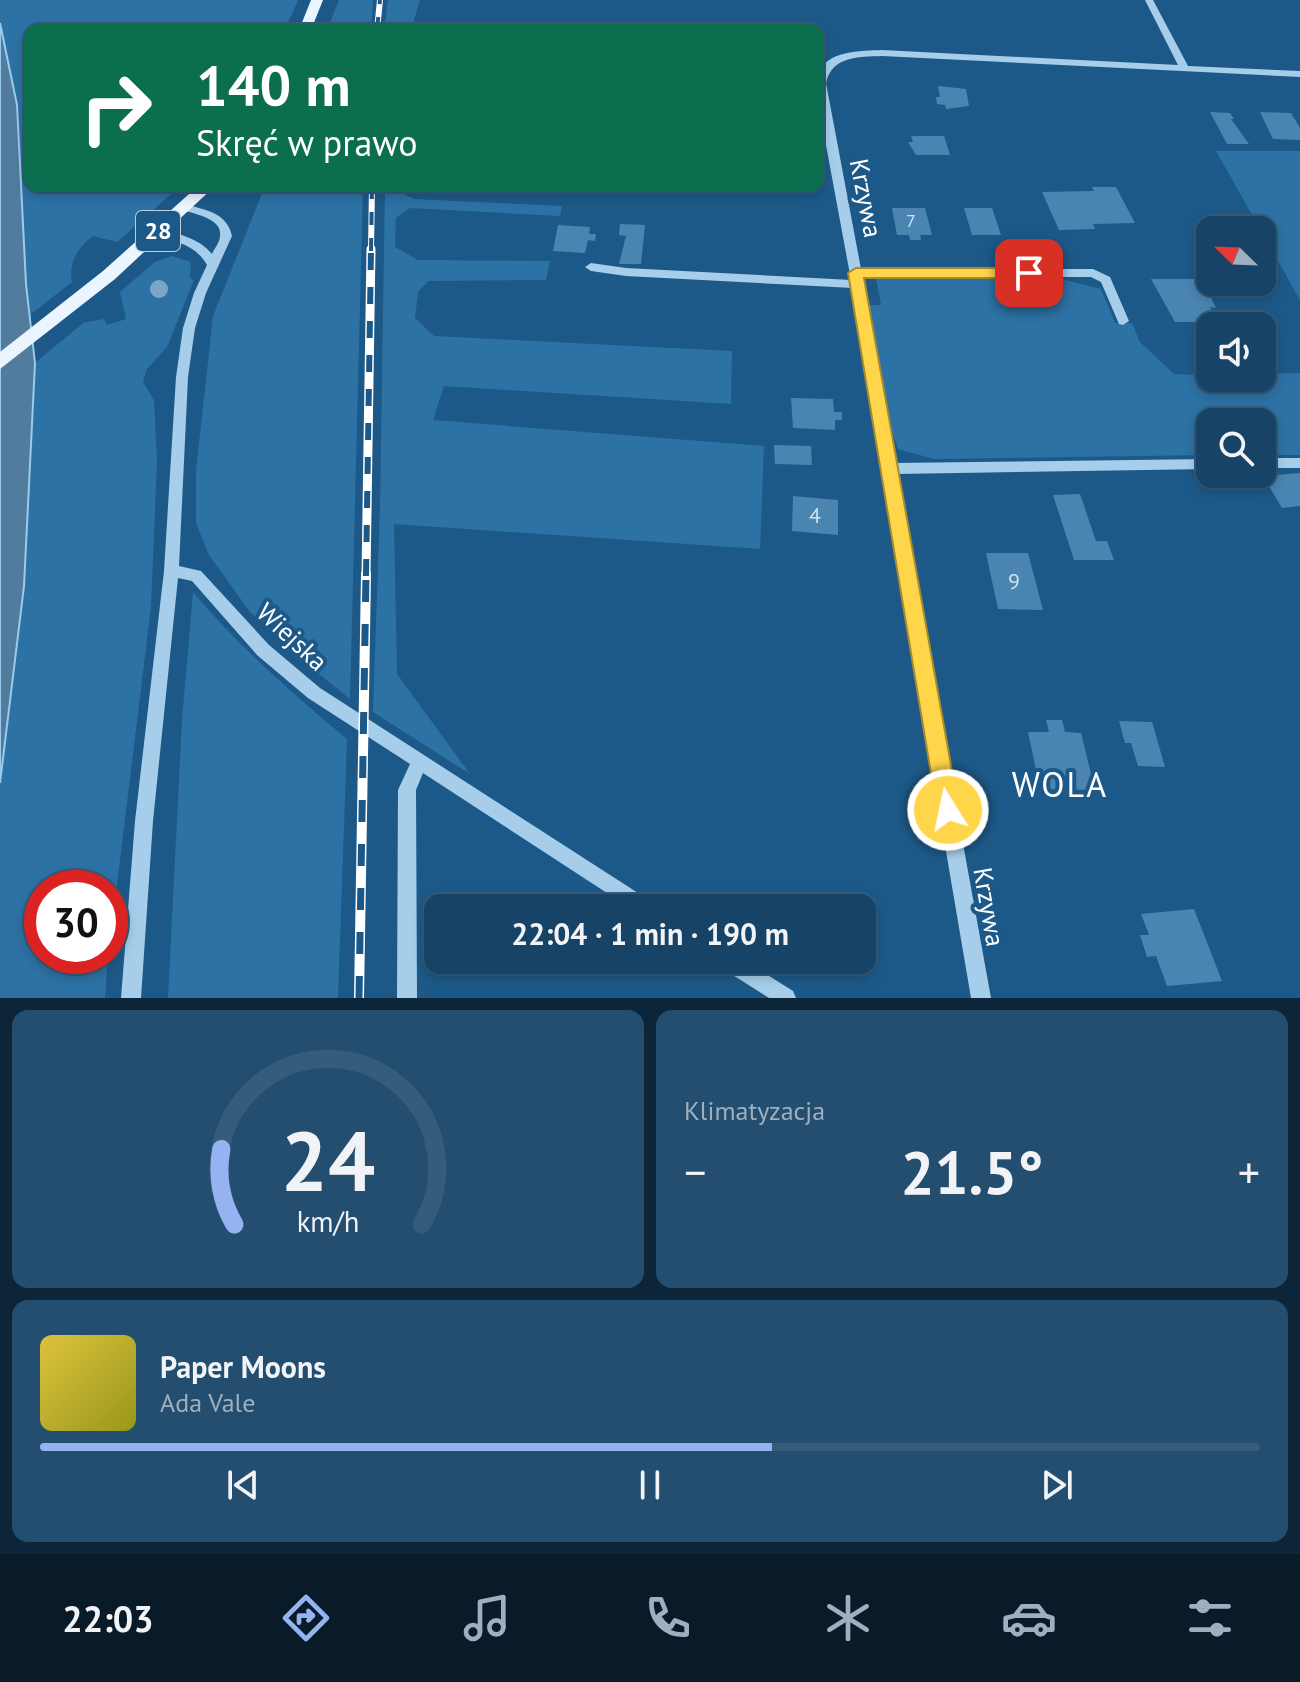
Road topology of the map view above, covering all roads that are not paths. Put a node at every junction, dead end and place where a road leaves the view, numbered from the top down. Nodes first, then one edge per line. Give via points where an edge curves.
1 (317, 0) edge
2 (1149, 0) edge
3 (307, 24) edge
4 (1185, 69) junction
5 (824, 72) edge
6 (1300, 74) edge
7 (824, 108) edge
8 (200, 192) edge
9 (184, 207) junction
10 (157, 232) junction
11 (211, 263) junction
12 (591, 267) dead end
13 (857, 278) junction
14 (1123, 321) dead end
15 (0, 362) edge
16 (1276, 463) edge
17 (1300, 463) edge
18 (1196, 464) edge
19 (888, 469) junction
20 (171, 571) junction
21 (419, 762) junction
22 (624, 894) edge
23 (749, 974) edge
24 (131, 998) edge
25 (407, 998) edge
26 (786, 998) edge
27 (981, 998) edge

1 - 3 main road
2 - 4 street
4 - 5 street, Krzywa via 882,53 835,60
4 - 6 street, Krzywa
7 - 13 street, Krzywa
8 - 9 main road, 28
9 - 10 main road, 28
9 - 11 street via 224,226 226,236
10 - 11 street via 197,245
10 - 15 main road, 28
11 - 20 street via 189,328 182,377
12 - 13 street
13 - 14 street via 1093,273 1109,285
13 - 19 street, Krzywa
16 - 17 street
18 - 19 street
19 - 27 street, Krzywa
20 - 21 street, Wiejska via 196,575 263,650 314,693
20 - 24 street
21 - 22 street, Wiejska
21 - 25 street via 407,790
23 - 26 street

